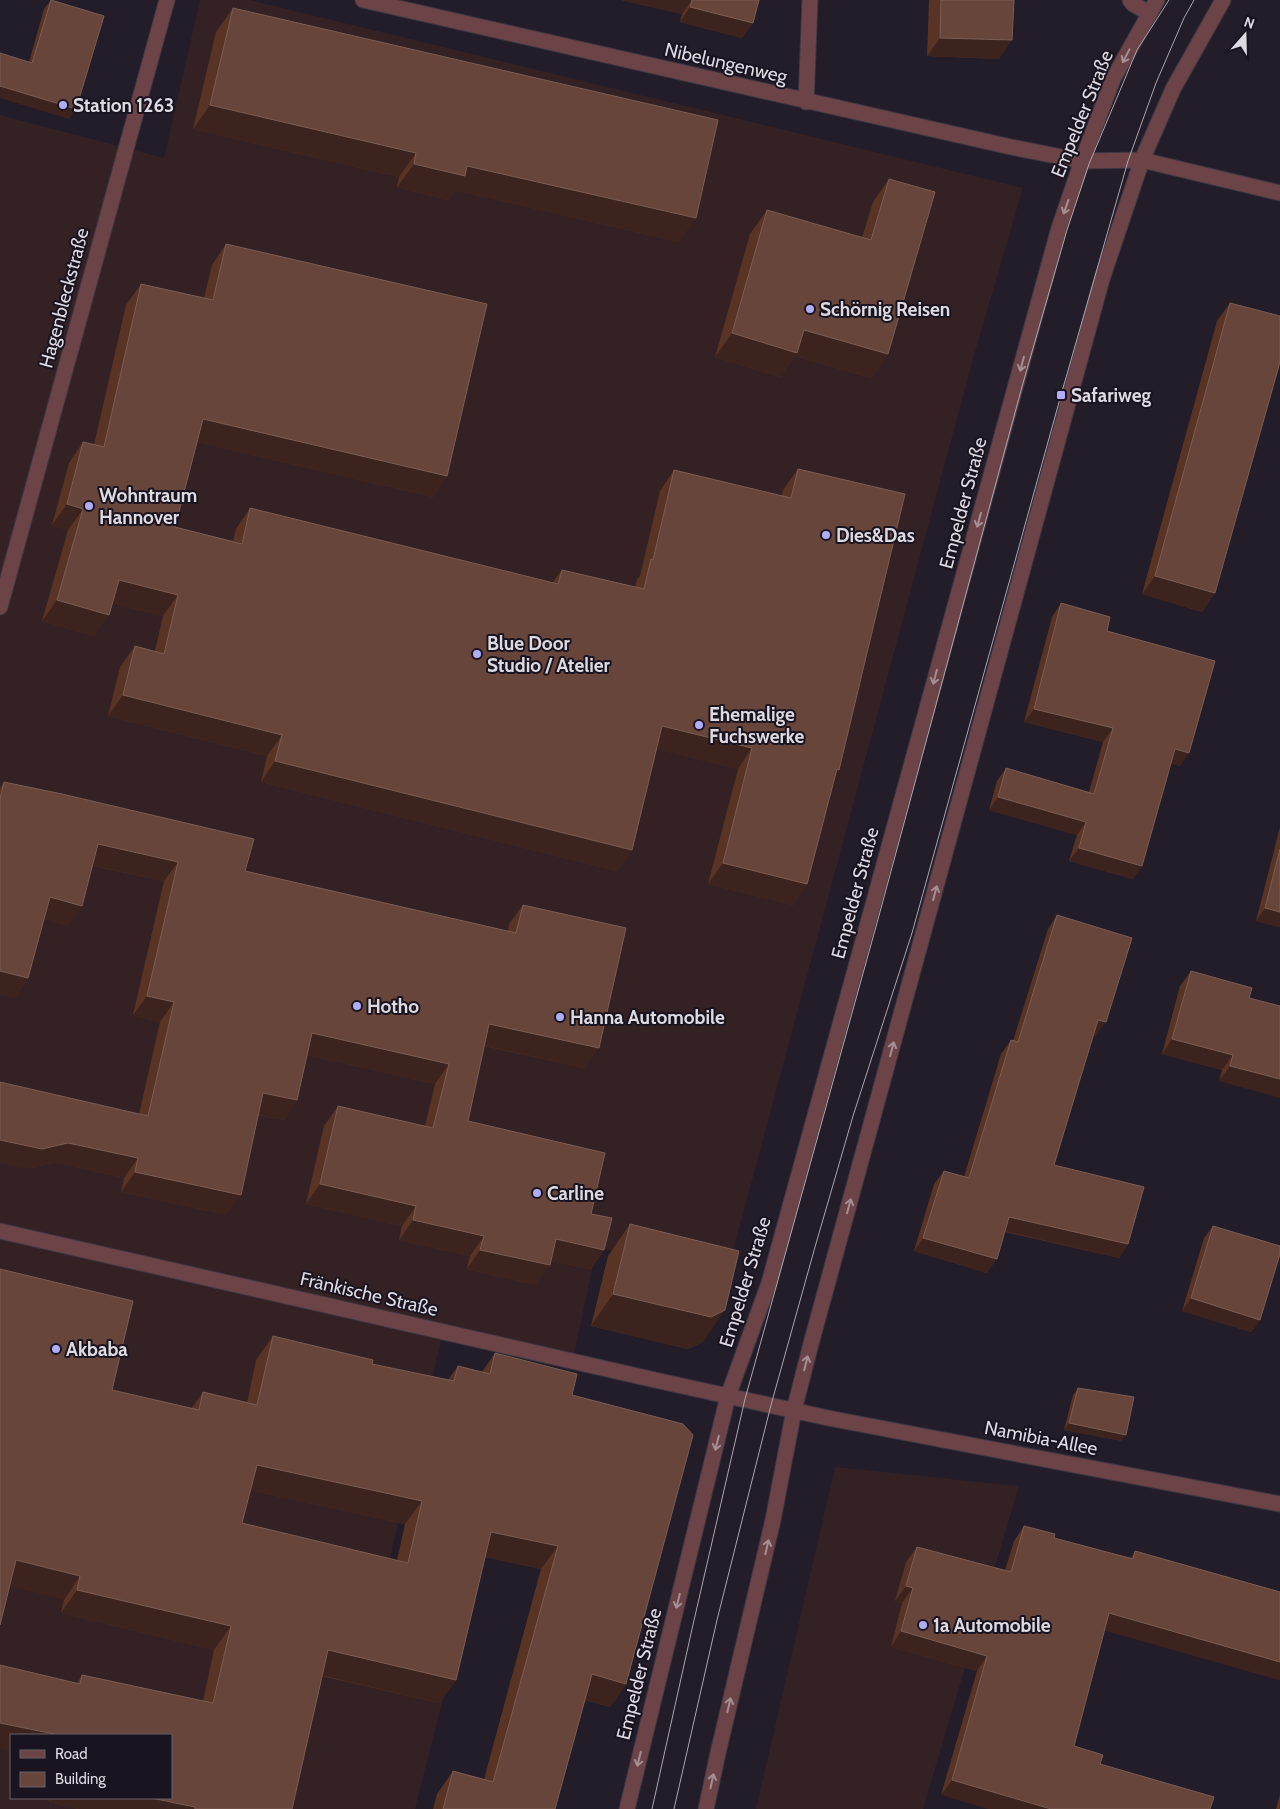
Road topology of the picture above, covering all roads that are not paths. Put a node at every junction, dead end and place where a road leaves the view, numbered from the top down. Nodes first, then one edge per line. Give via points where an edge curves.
1 (167, 0) edge
2 (363, 0) edge
3 (810, 0) edge
4 (1130, 0) edge
5 (1223, 0) edge
6 (1153, 6) edge
7 (806, 102) junction
8 (1142, 160) junction
9 (1082, 161) junction
10 (1280, 193) edge
11 (0, 607) edge
12 (0, 1231) edge
13 (728, 1396) junction
14 (794, 1410) junction
15 (1280, 1504) edge
16 (627, 1809) edge
17 (706, 1809) edge

1 - 11 street, Hagenbleckstraße
2 - 7 street, Nibelungenweg
3 - 7 street
4 - 6 street via 1133,4
5 - 8 street via 1173,89
6 -> 9 street, Empelder Straße via 1113,79
7 - 9 street, Nibelungenweg
8 - 9 street, Nibelungenweg
8 - 10 street
14 -> 8 street via 1102,279
9 -> 13 street, Empelder Straße via 1057,237 770,1283
12 - 13 street, Fränkische Straße
13 - 14 street, Fränkische Straße
13 -> 16 street, Empelder Straße
14 - 15 street, Namibia-Allee
17 -> 14 street via 773,1520

